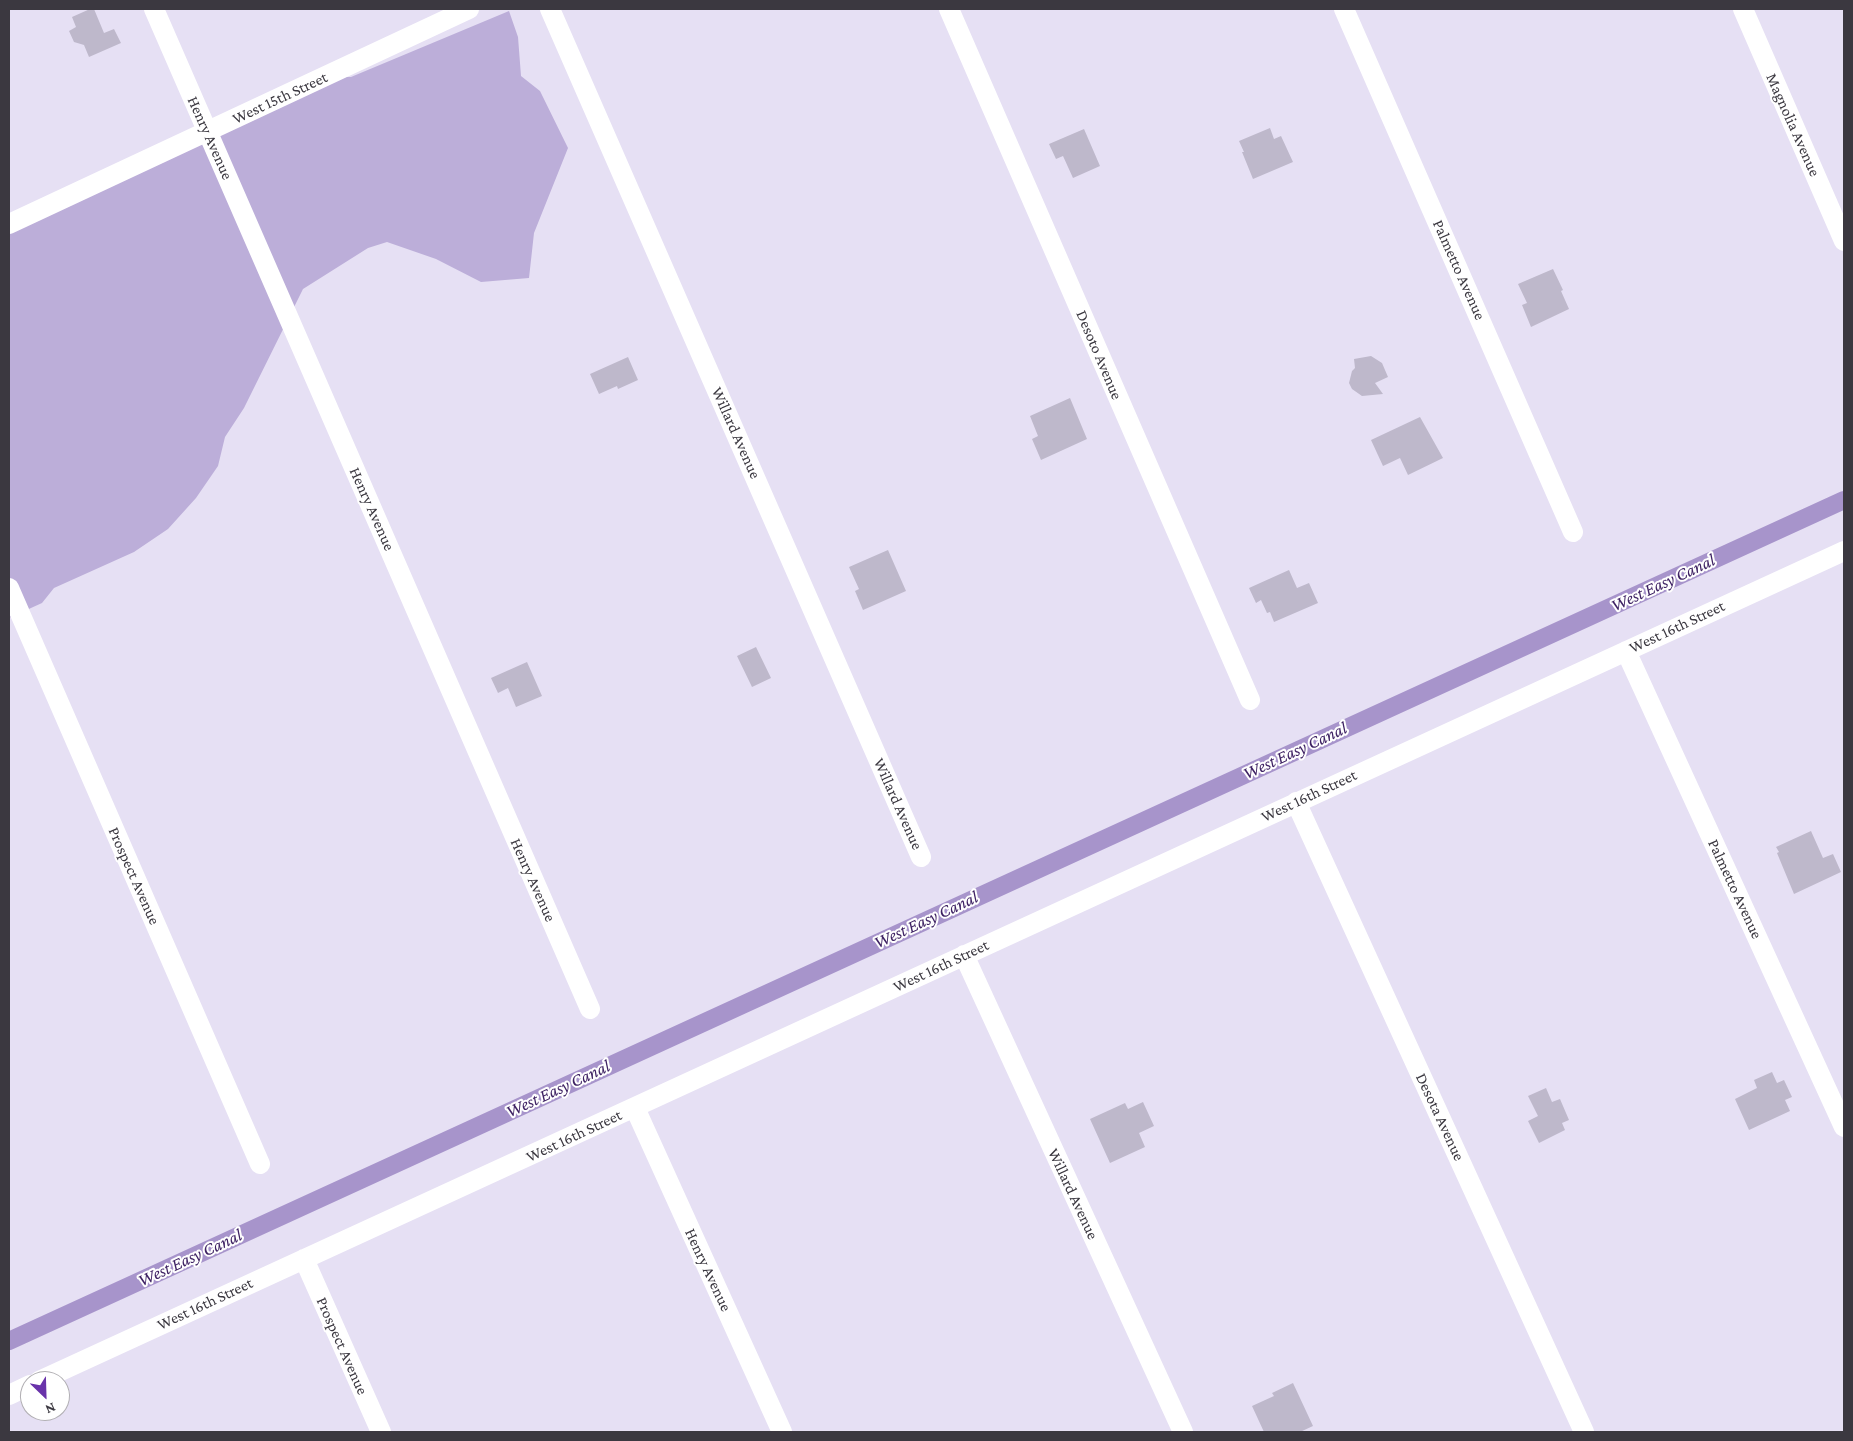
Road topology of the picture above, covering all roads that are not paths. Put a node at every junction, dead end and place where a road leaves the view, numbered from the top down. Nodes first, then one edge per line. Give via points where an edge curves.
1 (154, 9) edge
2 (469, 9) edge
3 (550, 9) edge
4 (949, 9) edge
5 (1344, 9) edge
6 (1743, 9) edge
7 (207, 132) junction
8 (9, 224) edge
9 (1844, 241) edge
10 (1572, 532) dead end
11 (1844, 551) edge
12 (9, 588) edge
13 (1626, 651) junction
14 (1250, 700) dead end
15 (1296, 802) junction
16 (921, 857) dead end
17 (964, 955) junction
18 (590, 1009) dead end
19 (635, 1108) junction
20 (1844, 1127) edge
21 (260, 1164) dead end
22 (304, 1259) junction
23 (60, 1371) edge
24 (381, 1432) edge
25 (782, 1432) edge
26 (1183, 1432) edge
27 (1584, 1432) edge

1 - 7 street, Henry Avenue
2 - 7 street, West 15th Street
3 - 16 street, Willard Avenue
4 - 14 street, Desoto Avenue
5 - 10 street, Palmetto Avenue
6 - 9 street, Magnolia Avenue
7 - 8 street, West 15th Street
7 - 18 street, Henry Avenue
11 - 13 street, West 16th Street
12 - 21 street, Prospect Avenue
13 - 15 street, West 16th Street
13 - 20 street, Palmetto Avenue
15 - 17 street, West 16th Street
15 - 27 street, Desota Avenue
17 - 19 street, West 16th Street
17 - 26 street, Willard Avenue
19 - 22 street, West 16th Street
19 - 25 street, Henry Avenue
22 - 23 street, West 16th Street
22 - 24 street, Prospect Avenue

